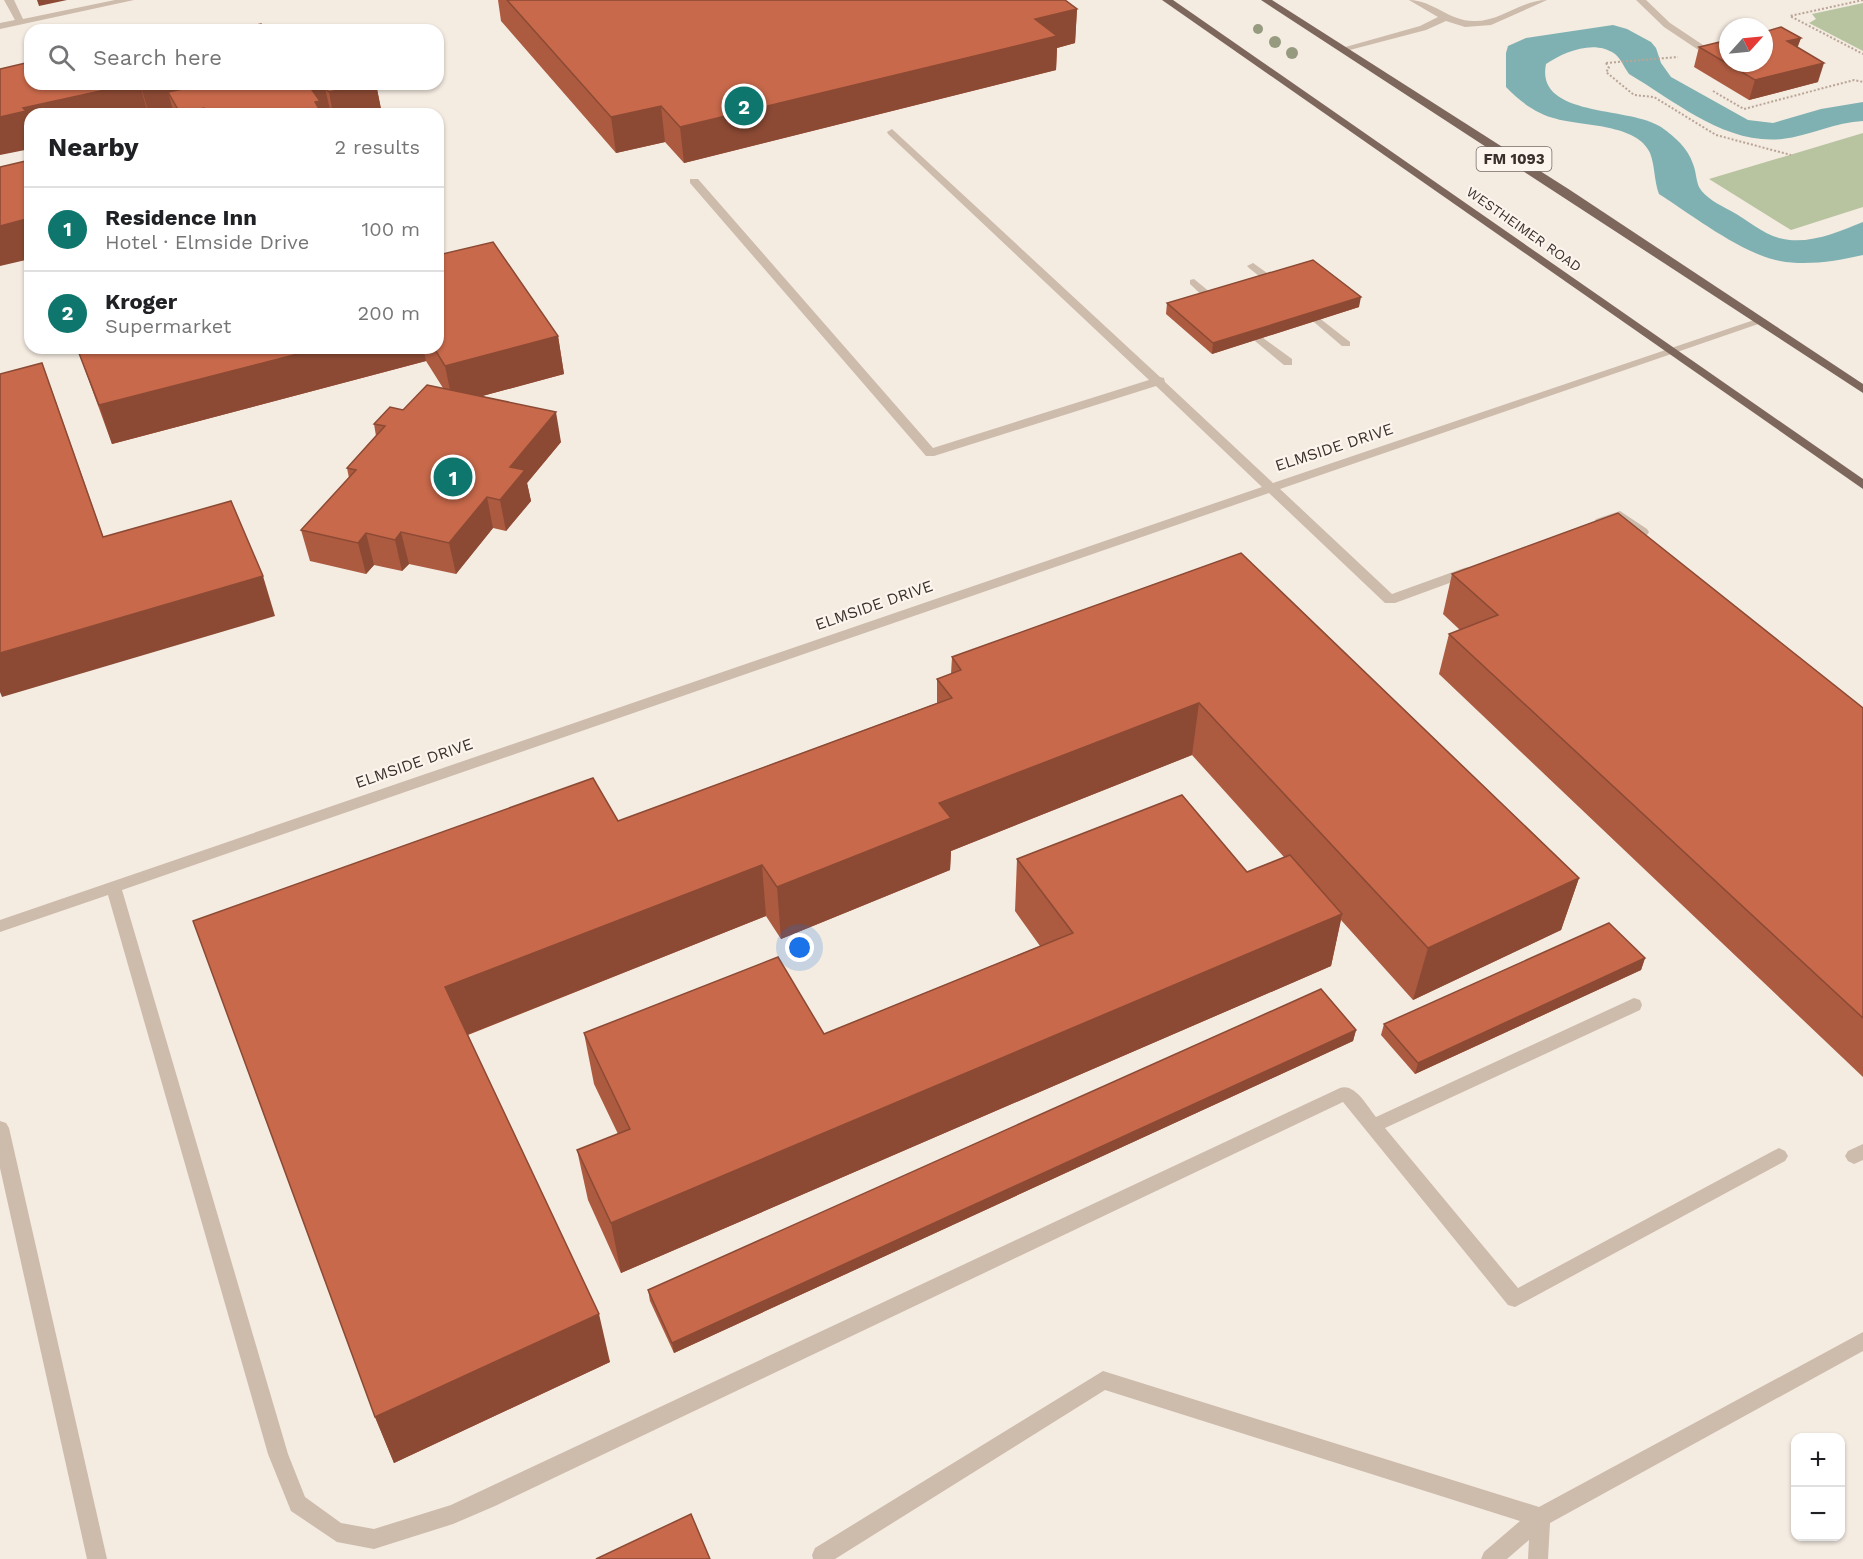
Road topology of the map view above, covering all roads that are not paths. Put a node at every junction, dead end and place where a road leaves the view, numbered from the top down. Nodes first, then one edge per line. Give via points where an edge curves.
1 (9, 0) edge
2 (129, 0) edge
3 (1167, 0) edge
4 (1266, 0) edge
5 (1414, 0) edge
6 (1542, 0) edge
7 (1641, 0) edge
8 (1444, 18) junction
9 (20, 22) junction
10 (0, 26) edge
11 (1345, 50) junction
12 (1715, 57) edge
13 (892, 132) dead end
14 (694, 181) dead end
15 (1253, 266) dead end
16 (1194, 282) dead end
17 (1273, 282) edge
18 (1213, 300) edge
19 (1318, 320) edge
20 (1761, 321) junction
21 (1259, 339) edge
22 (1346, 344) dead end
23 (1672, 350) junction
24 (1288, 362) dead end
25 (1160, 381) junction
26 (1863, 389) edge
27 (1863, 485) edge
28 (1272, 487) junction
29 (1587, 527) edge
30 (1656, 544) edge
31 (1478, 568) edge
32 (113, 886) junction
33 (0, 926) edge
34 (1634, 1005) dead end
35 (1373, 1126) junction
36 (0, 1128) edge
37 (1779, 1156) dead end
38 (1860, 1348) edge
39 (1540, 1516) junction
40 (97, 1559) edge
41 (824, 1559) edge
42 (1491, 1559) edge
43 (1538, 1559) edge

1 - 9 street
2 - 9 street
3 - 23 main road, WESTHEIMER ROAD
4 - 11 main road, FM 1093
5 - 8 street
6 - 8 street via 1482,26
7 - 12 street via 1667,25
8 - 11 street via 1423,28
9 - 10 street
11 - 20 main road, FM 1093
13 - 25 street
14 - 25 street via 930,453
15 - 17 street
16 - 18 street
19 - 22 street
20 - 23 street, ELMSIDE DRIVE
20 - 26 main road, FM 1093
21 - 24 street
23 - 27 main road, WESTHEIMER ROAD
23 - 28 street, ELMSIDE DRIVE
25 - 28 street
28 - 31 street via 1390,600
28 - 32 street, ELMSIDE DRIVE
29 - 30 street via 1620,515
32 - 33 street, ELMSIDE DRIVE
32 - 35 street via 278,1454 298,1504 337,1532 374,1539 488,1499 1346,1093
34 - 35 street
35 - 37 street via 1515,1299
36 - 40 street
38 - 39 street
39 - 41 street via 1103,1380 822,1555
39 - 42 street
39 - 43 street

